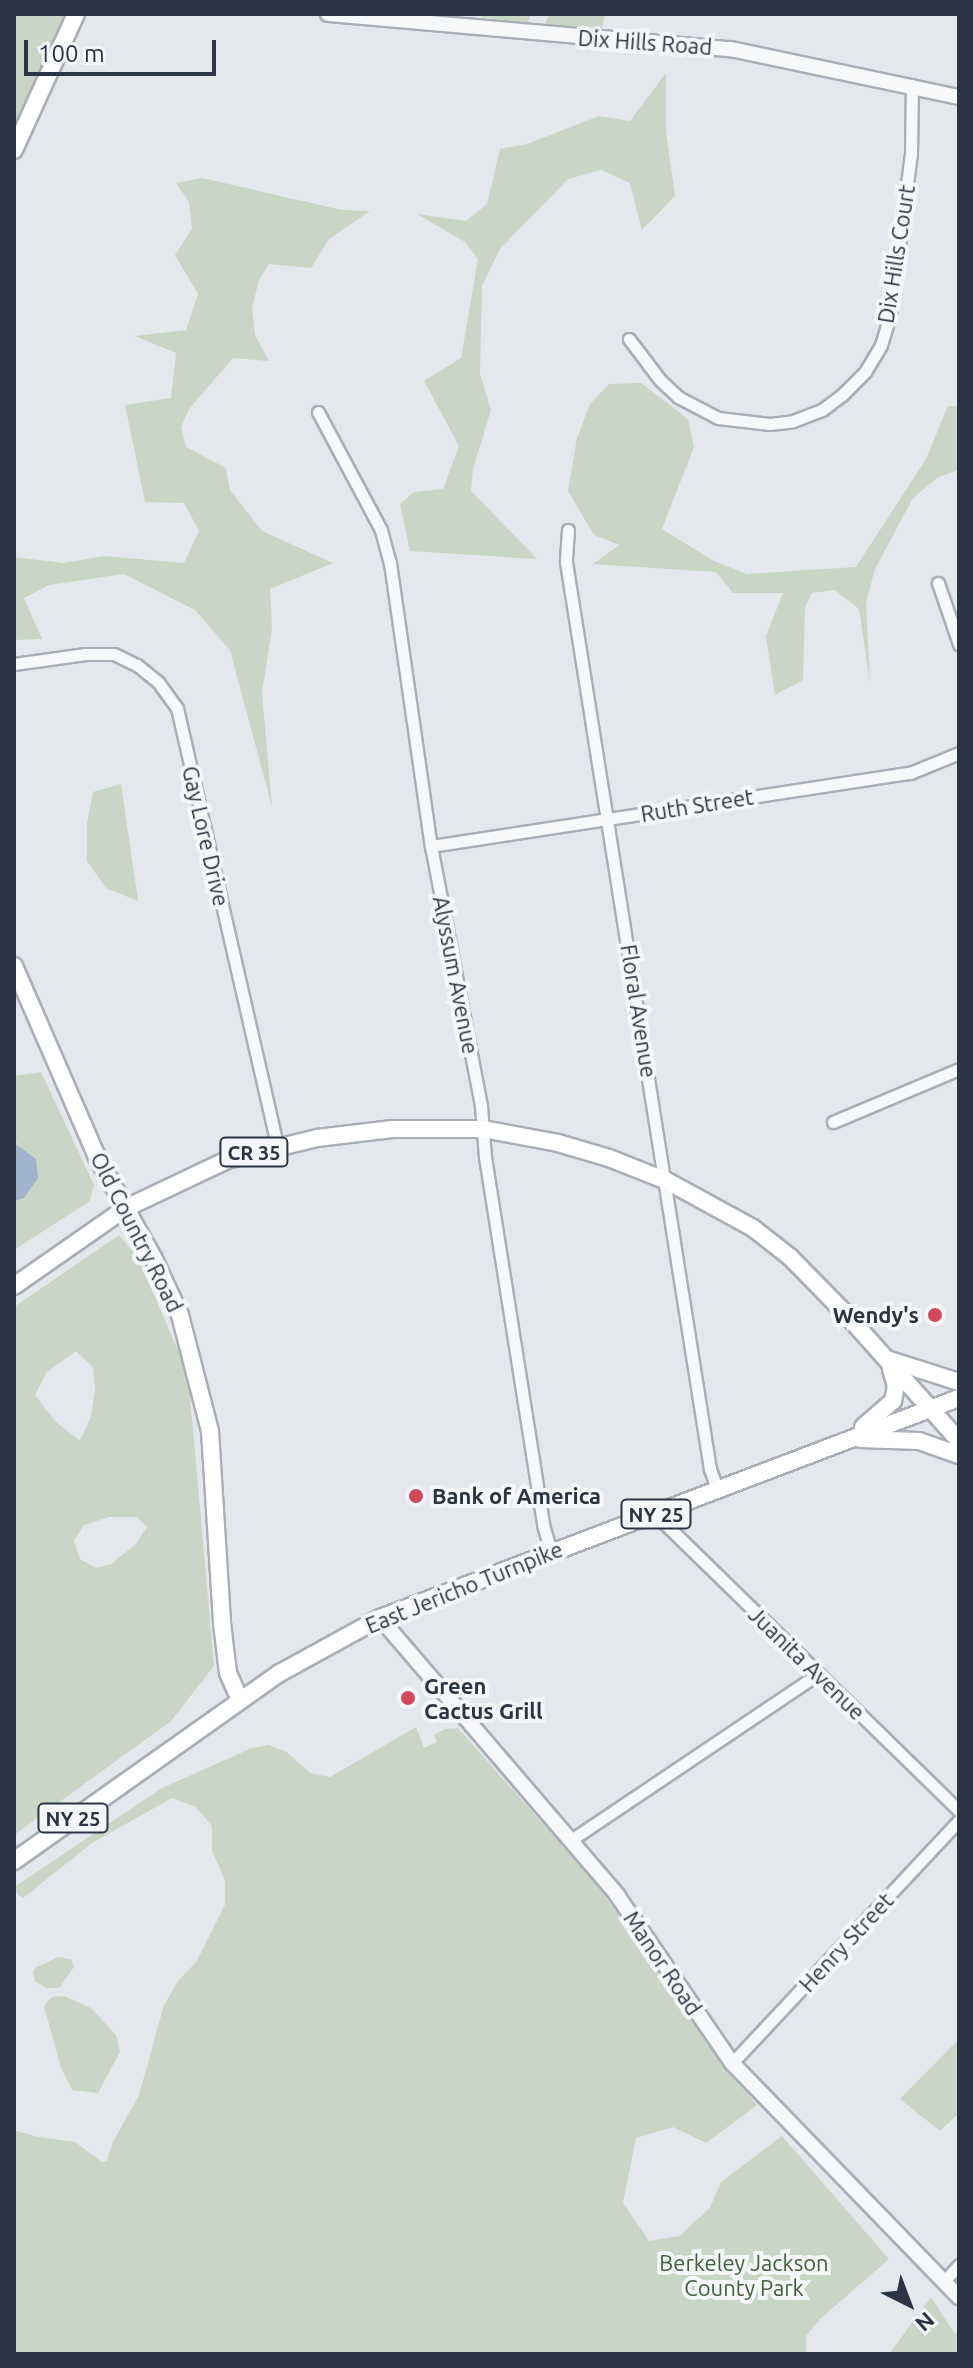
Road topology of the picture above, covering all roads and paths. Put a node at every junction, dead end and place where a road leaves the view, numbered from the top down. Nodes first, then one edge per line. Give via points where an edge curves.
1 (76, 14) edge
2 (328, 14) edge
3 (357, 16) edge
4 (912, 85) junction
5 (959, 97) edge
6 (14, 150) edge
7 (629, 339) dead end
8 (318, 412) dead end
9 (568, 530) dead end
10 (938, 583) dead end
11 (959, 644) edge
12 (14, 664) edge
13 (959, 753) edge
14 (607, 818) junction
15 (431, 846) junction
16 (14, 966) edge
17 (959, 1069) edge
18 (833, 1122) dead end
19 (483, 1129) junction
20 (277, 1145) junction
21 (667, 1181) junction
22 (126, 1208) junction
23 (14, 1286) edge
24 (885, 1357) junction
25 (959, 1382) edge
26 (959, 1398) edge
27 (929, 1407) junction
28 (843, 1441) junction
29 (959, 1441) edge
30 (959, 1455) edge
31 (718, 1491) junction
32 (655, 1514) junction
33 (551, 1552) junction
34 (380, 1618) junction
35 (818, 1674) junction
36 (240, 1700) junction
37 (959, 1811) edge
38 (959, 1820) edge
39 (571, 1840) junction
40 (14, 1861) edge
41 (732, 2063) junction
42 (959, 2265) edge
43 (944, 2281) junction
44 (959, 2297) edge

1 - 6 main road
2 - 3 street, Dix Hills Road
3 - 4 street, Dix Hills Road via 731,49
4 - 5 street, Dix Hills Road
4 - 7 street, Dix Hills Court via 911,154 890,315 865,372 842,395 793,421 718,418 660,380
8 - 15 street, Alyssum Avenue via 381,530 390,563
9 - 14 street, Floral Avenue via 566,562
10 - 11 street
12 - 20 street, Gay Lore Drive via 114,654 158,682 177,708
13 - 14 street, Ruth Street via 910,773
14 - 15 street, Ruth Street
14 - 21 street, Floral Avenue
15 - 19 street, Alyssum Avenue
16 - 22 main road, Old Country Road via 96,1155
17 - 18 street
19 - 20 main road, CR 35 via 392,1129
19 - 21 main road, CR 35 via 568,1146
19 - 33 street, Alyssum Avenue
20 - 22 main road, CR 35 via 227,1160
21 - 24 main road, CR 35 via 753,1228 790,1257
21 - 31 street, Floral Avenue via 710,1469
22 - 23 main road, CR 35
22 - 36 main road, Old Country Road via 168,1285 203,1400 213,1460 228,1673
24 - 25 main road
24 - 27 main road, CR 35
24 - 28 main road via 894,1377 893,1401
26 - 27 main road, East Jericho Turnpike / NY 25
27 - 28 main road, East Jericho Turnpike / NY 25
27 - 29 main road, CR 35
28 - 30 main road via 904,1438
28 - 31 main road, East Jericho Turnpike / NY 25
31 - 32 main road, East Jericho Turnpike / NY 25
32 - 33 main road, East Jericho Turnpike / NY 25
32 - 35 street, Juanita Avenue
33 - 34 main road, East Jericho Turnpike / NY 25
34 - 36 main road, East Jericho Turnpike / NY 25
34 - 39 street, Manor Road
35 - 37 street, Juanita Avenue
35 - 39 street
36 - 40 main road, East Jericho Turnpike / NY 25
38 - 41 street, Henry Street
39 - 41 street, Manor Road via 658,1952
41 - 43 street, Manor Road
42 - 43 street
43 - 44 street, Manor Road

